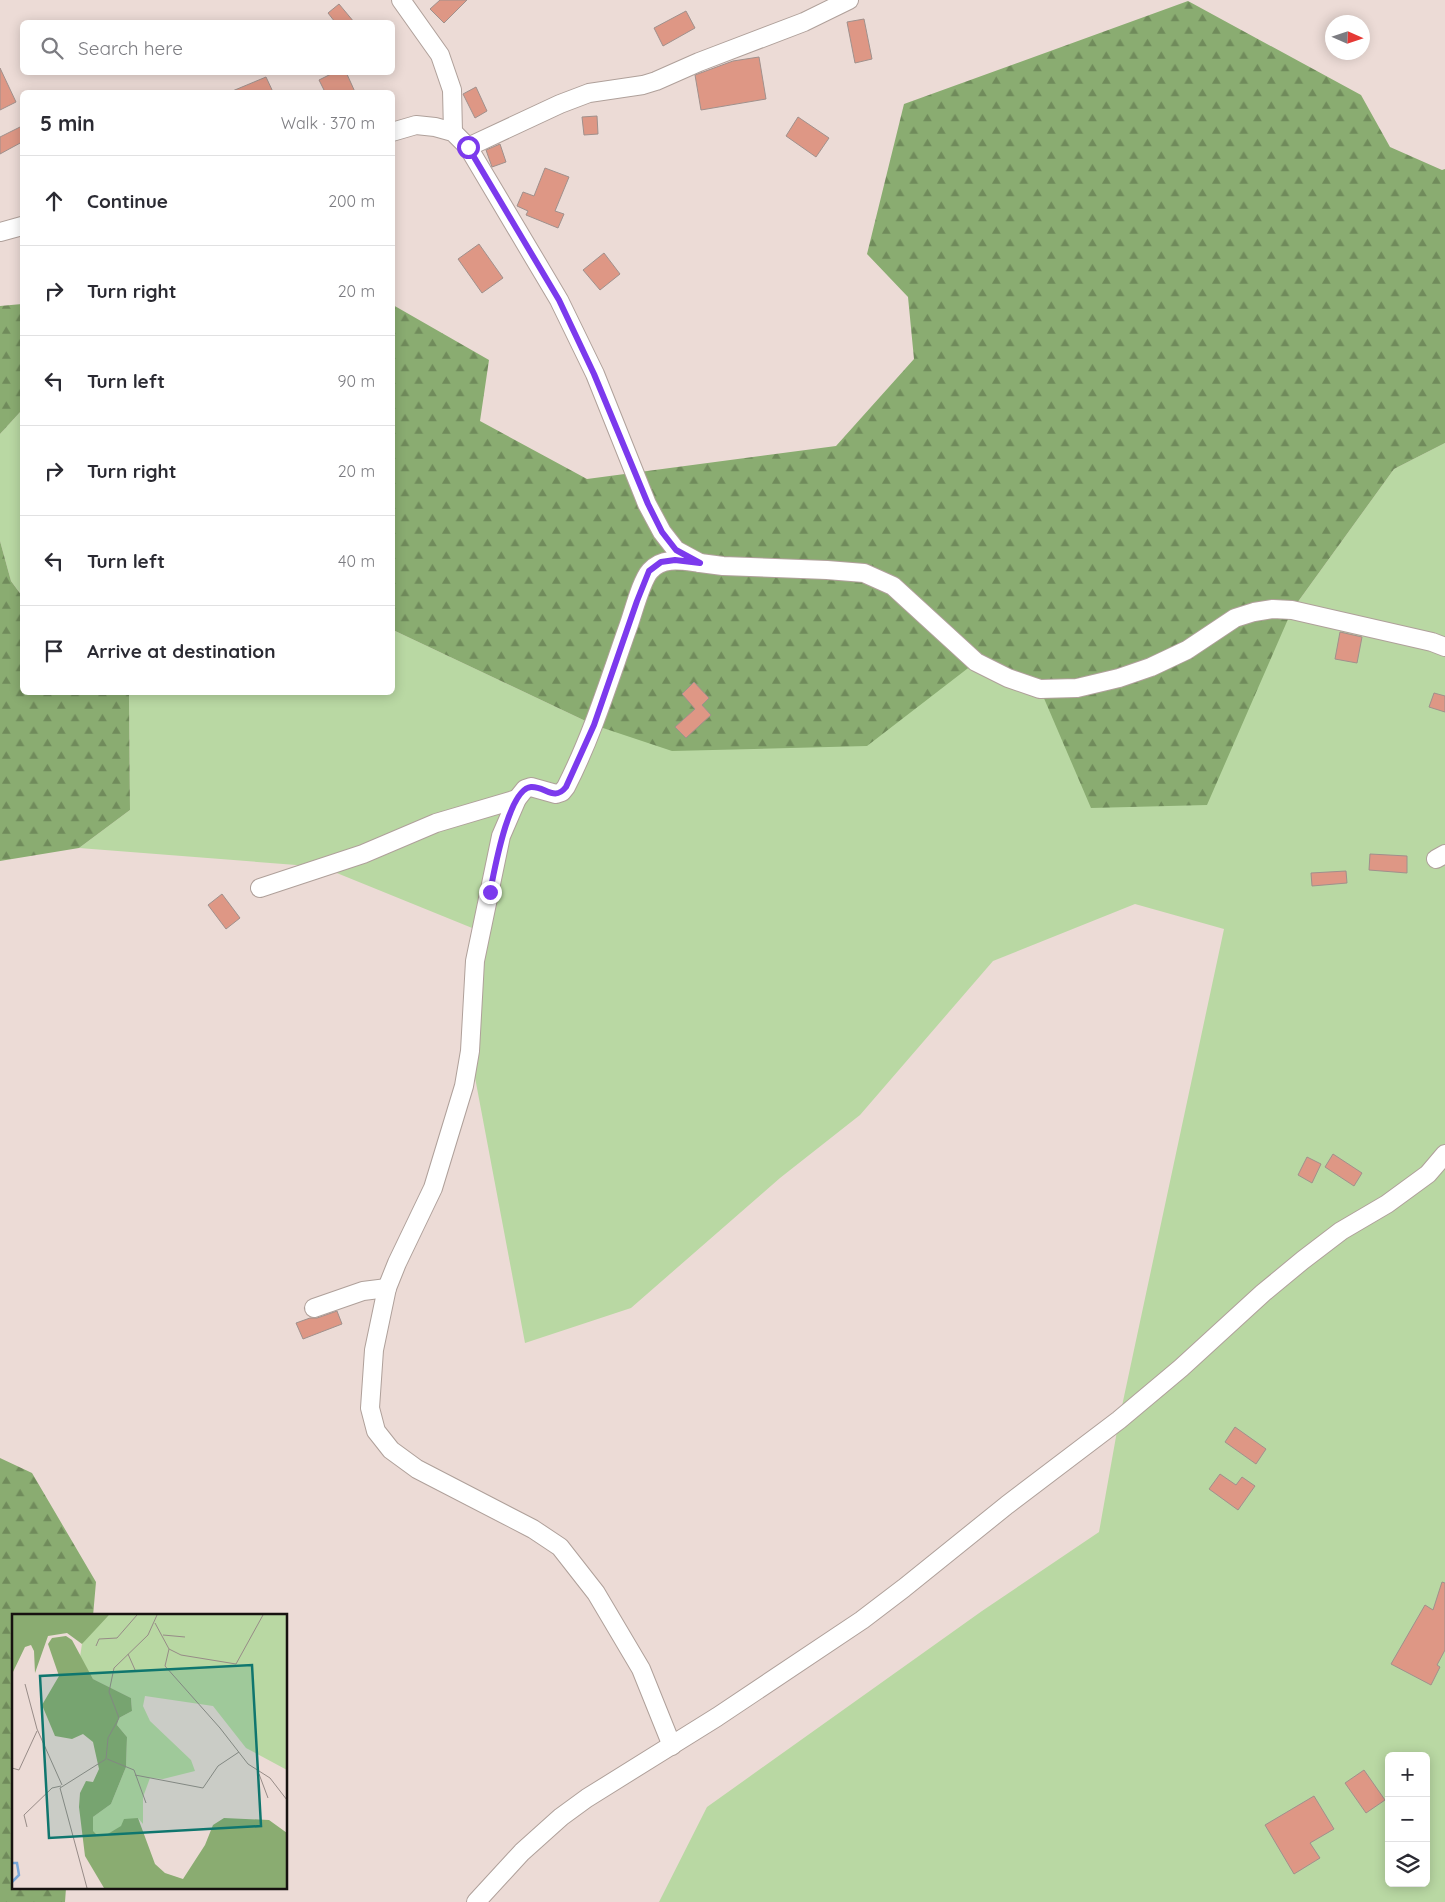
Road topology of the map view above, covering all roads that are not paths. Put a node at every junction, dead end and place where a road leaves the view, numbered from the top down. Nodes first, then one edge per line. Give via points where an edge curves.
1 (401, 0) edge
2 (849, 0) edge
3 (395, 131) edge
4 (452, 132) junction
5 (468, 147) junction
6 (20, 227) edge
7 (0, 232) edge
8 (700, 563) junction
9 (1445, 647) edge
10 (518, 798) junction
11 (260, 888) dead end
12 (1445, 1154) edge
13 (387, 1288) junction
14 (314, 1308) dead end
15 (672, 1746) junction
16 (476, 1902) edge

1 - 4 street via 440,55 452,90
2 - 5 street via 804,22 656,81 589,93 560,104
3 - 4 street via 416,125
4 - 5 street
5 - 8 street via 559,300 662,532 676,550
6 - 7 street
8 - 9 street via 864,573 893,586 976,662 1008,678 1040,688 1078,688 1135,672 1187,650 1235,618 1273,609 1292,610
8 - 10 street via 661,562 649,571 594,725 566,787 556,794 531,787
10 - 11 street via 436,823 363,854
10 - 13 street via 501,836 475,961 470,1051 464,1086 433,1188
12 - 15 street via 1428,1174 1303,1260 1119,1420 1006,1505 904,1588 804,1660
13 - 14 street via 364,1291
13 - 15 street via 374,1350 370,1408 376,1431 391,1450 417,1469 560,1547 596,1593 642,1669
15 - 16 street via 561,1817 522,1852

